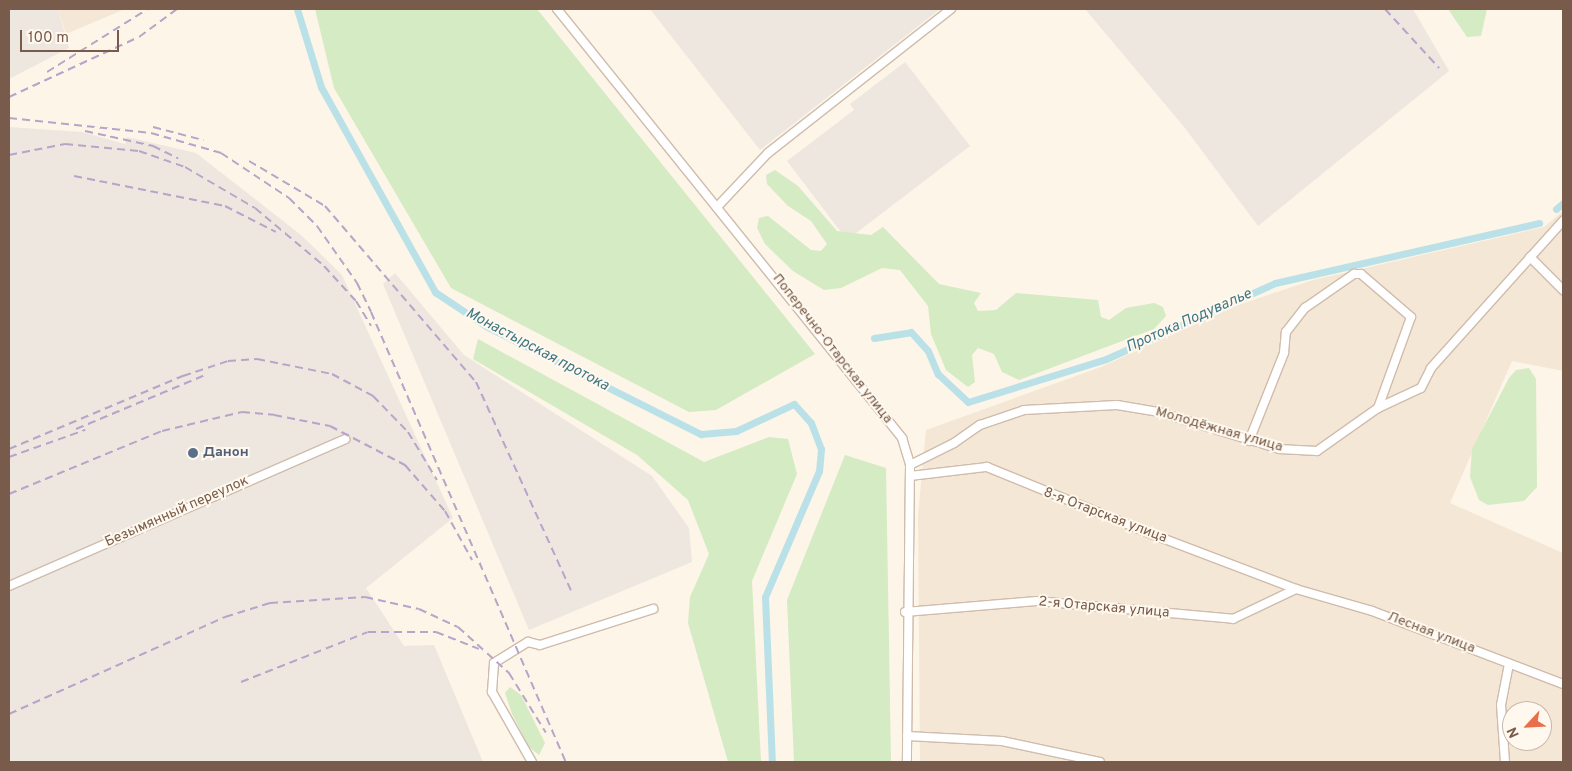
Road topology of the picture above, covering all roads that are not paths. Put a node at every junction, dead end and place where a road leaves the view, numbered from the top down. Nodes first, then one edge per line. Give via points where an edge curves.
1 (557, 9) edge
2 (952, 9) edge
3 (718, 206) junction
4 (1563, 221) edge
5 (1530, 257) junction
6 (1563, 290) edge
7 (1378, 408) junction
8 (345, 439) dead end
9 (1249, 441) junction
10 (910, 464) junction
11 (910, 476) junction
12 (9, 586) edge
13 (1296, 589) junction
14 (653, 609) dead end
15 (906, 612) junction
16 (1509, 664) junction
17 (1563, 684) edge
18 (907, 736) junction
19 (532, 762) edge
20 (907, 762) edge
21 (1100, 762) edge
22 (1505, 762) edge

1 - 3 street, Поперечно-Отарская улица
2 - 3 street via 768,153
3 - 10 street, Поперечно-Отарская улица via 886,416 902,438
4 - 5 street, Молодёжная улица
5 - 6 street
5 - 7 street, Молодёжная улица via 1431,368 1421,388
7 - 9 street, Молодёжная улица via 1318,451 1279,449
7 - 9 street via 1411,317 1361,274 1354,274 1305,308 1286,332 1284,352
8 - 12 street, Безымянный переулок
9 - 10 street, Молодёжная улица via 1139,407 1024,410 980,425 954,444
10 - 11 street, Поперечно-Отарская улица
11 - 13 street, 8-я Отарская улица via 986,467
11 - 15 street, Поперечно-Отарская улица
13 - 15 street, 2-я Отарская улица via 1232,619 1037,601
13 - 16 street, Лесная улица via 1372,611
14 - 19 street via 540,645 528,642 494,663 492,692
15 - 18 street, Поперечно-Отарская улица
16 - 17 street, Лесная улица
16 - 22 street via 1501,705
18 - 20 street, Поперечно-Отарская улица
18 - 21 street via 1002,741

